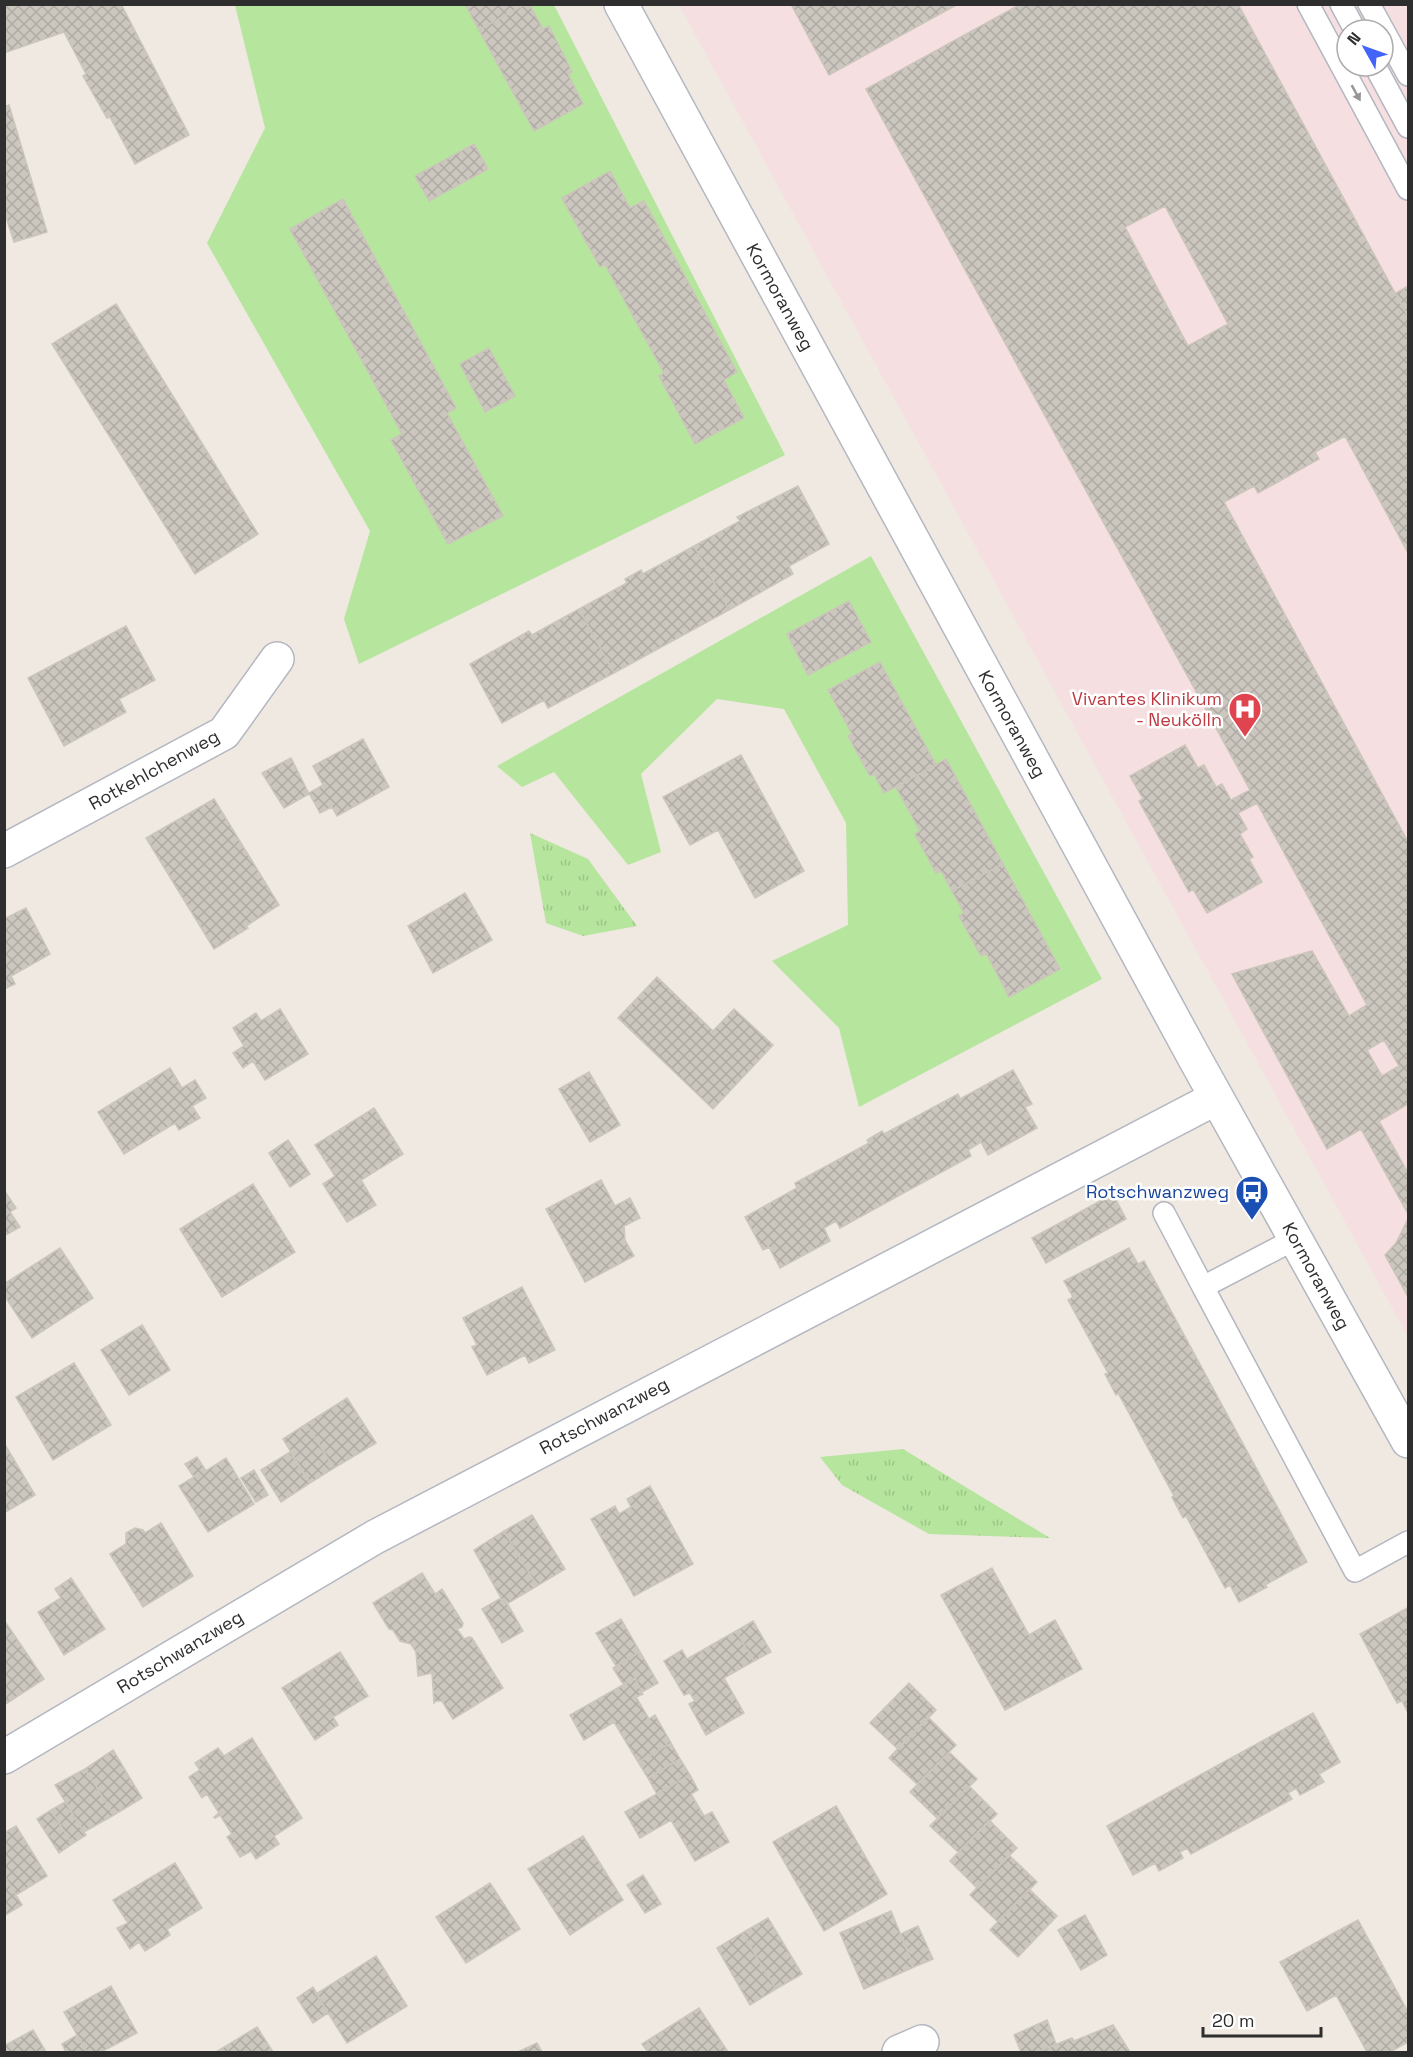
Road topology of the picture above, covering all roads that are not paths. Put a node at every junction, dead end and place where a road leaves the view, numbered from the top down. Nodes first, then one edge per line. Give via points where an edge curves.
1 (621, 4) edge
2 (1308, 4) edge
3 (1341, 4) edge
4 (1369, 4) edge
5 (1349, 18) edge
6 (1408, 75) edge
7 (1381, 78) edge
8 (1408, 127) edge
9 (1408, 189) edge
10 (277, 659) dead end
11 (4, 851) edge
12 (1216, 1098) junction
13 (1164, 1214) dead end
14 (1294, 1239) junction
15 (1203, 1287) junction
16 (1408, 1441) edge
17 (1408, 1542) edge
18 (4, 1756) edge

1 - 12 street, Kormoranweg
2 -> 9 lane
3 - 5 lane
4 - 6 lane
7 - 8 lane
10 - 11 street, Rotkehlchenweg via 224,733
12 - 14 street, Kormoranweg
12 - 18 street, Rotschwanzweg via 375,1537
13 - 15 lane
14 - 15 lane
14 - 16 street, Kormoranweg
15 - 17 lane via 1355,1571

